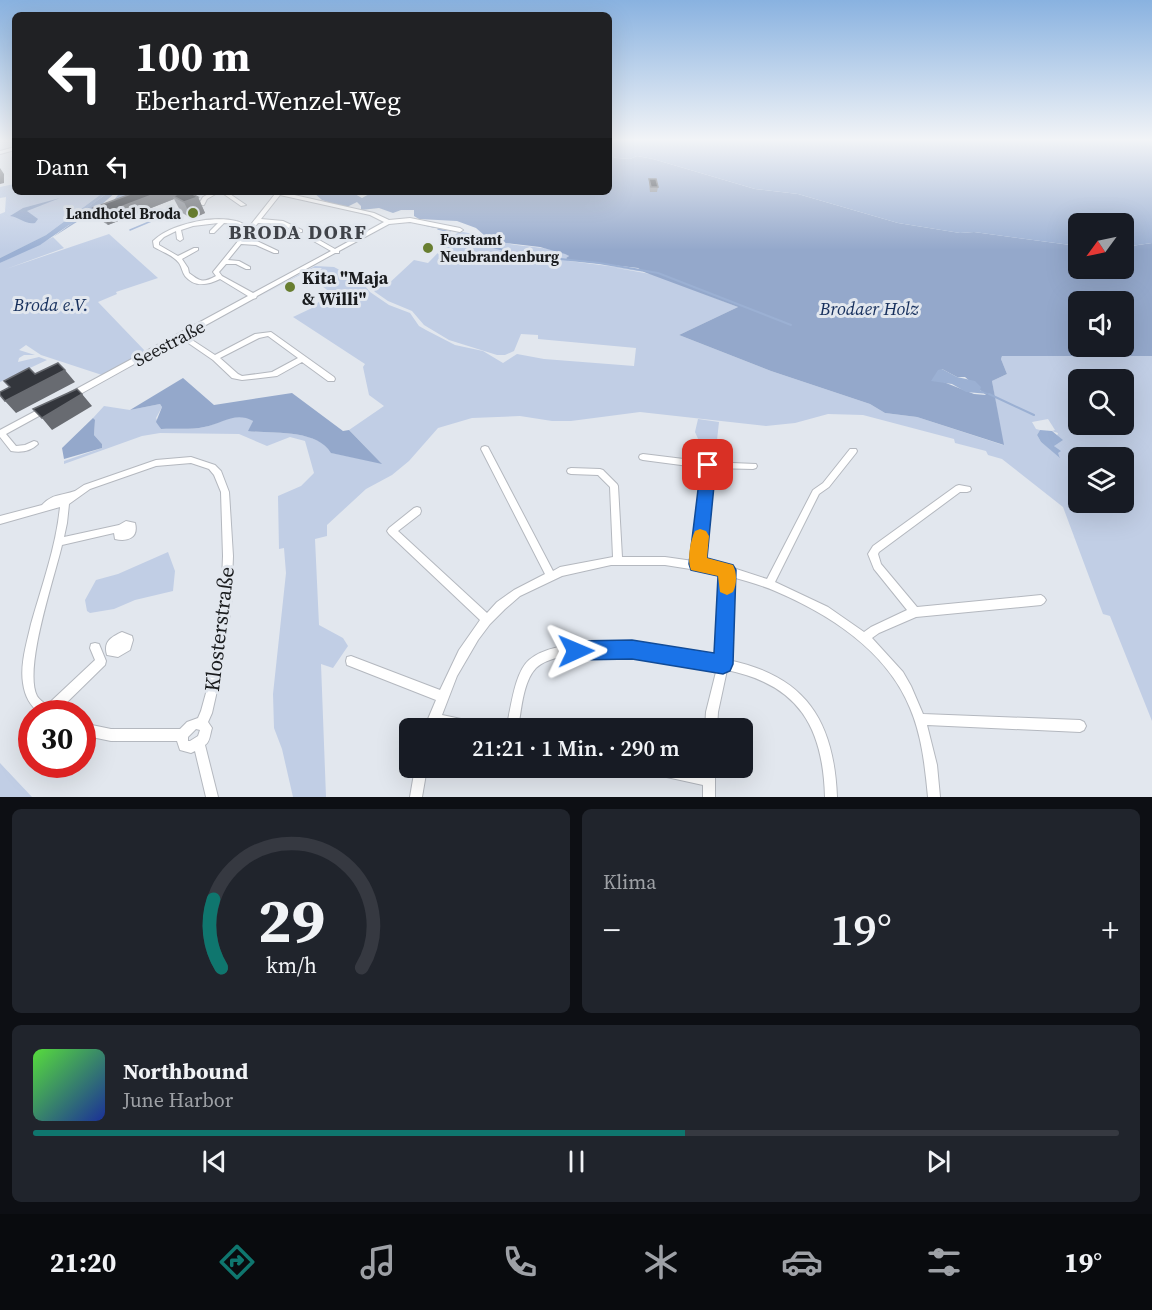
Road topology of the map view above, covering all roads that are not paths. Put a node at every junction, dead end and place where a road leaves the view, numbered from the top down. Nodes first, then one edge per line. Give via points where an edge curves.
1 (210, 195) edge
2 (228, 195) edge
3 (275, 195) edge
4 (287, 195) edge
5 (313, 195) edge
6 (313, 200) junction
7 (202, 204) dead end
8 (243, 205) dead end
9 (258, 221) junction
10 (222, 222) junction
11 (388, 222) junction
12 (178, 229) junction
13 (251, 229) junction
14 (460, 230) dead end
15 (300, 231) dead end
16 (212, 232) dead end
17 (312, 238) dead end
18 (180, 239) dead end
19 (241, 242) junction
20 (196, 249) dead end
21 (276, 252) dead end
22 (337, 252) junction
23 (178, 259) junction
24 (223, 262) junction
25 (248, 268) dead end
26 (220, 277) junction
27 (254, 297) junction
28 (182, 336) junction
29 (215, 358) junction
30 (302, 359) junction
31 (331, 379) dead end
32 (64, 399) edge
33 (55, 404) edge
34 (0, 433) edge
35 (34, 444) dead end
36 (485, 449) dead end
37 (853, 452) dead end
38 (643, 457) dead end
39 (708, 465) junction
40 (753, 466) dead end
41 (571, 471) dead end
42 (966, 489) dead end
43 (69, 498) junction
44 (417, 511) dead end
45 (0, 520) edge
46 (121, 528) dead end
47 (59, 542) junction
48 (618, 561) junction
49 (698, 564) junction
50 (727, 570) junction
51 (551, 576) junction
52 (769, 584) junction
53 (1041, 600) dead end
54 (915, 612) junction
55 (486, 619) junction
56 (864, 638) junction
57 (95, 648) dead end
58 (111, 651) dead end
59 (101, 661) junction
60 (351, 661) dead end
61 (723, 664) junction
62 (443, 697) junction
63 (33, 700) edge
64 (61, 700) edge
65 (435, 718) edge
66 (515, 718) edge
67 (712, 718) edge
68 (920, 718) junction
69 (201, 723) junction
70 (1080, 726) dead end
71 (96, 732) edge
72 (183, 735) junction
73 (199, 744) junction
74 (420, 778) edge
75 (709, 778) edge
76 (212, 797) edge
77 (416, 797) edge
78 (709, 797) edge
79 (831, 797) edge
80 (934, 797) edge

1 - 7 street
2 - 8 street
3 - 9 street
4 - 6 street
5 - 6 street
6 - 11 street via 372,214
9 - 13 street
9 - 15 street via 281,222
10 - 12 street
10 - 13 street
10 - 16 street
11 - 14 street via 410,220
11 - 22 street, Seestraße
12 - 18 street
12 - 23 street via 163,235 156,244
13 - 19 street
17 - 22 street
19 - 21 street via 257,243
19 - 24 street
20 - 23 street
22 - 27 street, Seestraße
23 - 26 street via 186,274 198,284
24 - 25 street
24 - 26 street via 216,272
26 - 27 street
27 - 28 street, Seestraße
28 - 29 street
28 - 32 street, Seestraße
29 - 30 street via 242,378 274,374
29 - 30 street via 269,334
30 - 31 street
33 - 34 street
34 - 35 street via 14,449
36 - 51 street
37 - 52 street via 816,492
38 - 39 street
39 - 40 street
39 - 49 street
41 - 48 street via 600,472 614,486
42 - 54 street via 959,488 873,554 877,566
43 - 45 street, Klosterstraße
43 - 47 street
43 - 69 street, Klosterstraße via 126,472 176,460 202,462 222,479 228,556 226,606 214,682
44 - 55 street via 392,531
46 - 47 street
47 - 63 street via 27,669
48 - 49 street
48 - 51 street
49 - 50 street
50 - 52 street
50 - 61 street
51 - 55 street via 517,593
52 - 56 street via 818,607
53 - 54 street
54 - 56 street
55 - 62 street via 463,654
56 - 68 street via 898,676
57 - 59 street
58 - 59 street
59 - 64 street
60 - 62 street
61 - 66 street via 632,650 548,654 526,674
61 - 67 street
61 - 79 street via 761,673 778,682 807,710 827,750
62 - 65 street
68 - 70 street
68 - 80 street
69 - 72 street
69 - 73 street, Klosterstraße via 206,732
71 - 72 street
72 - 73 street via 184,746
73 - 76 street, Klosterstraße
74 - 77 street
75 - 78 street

